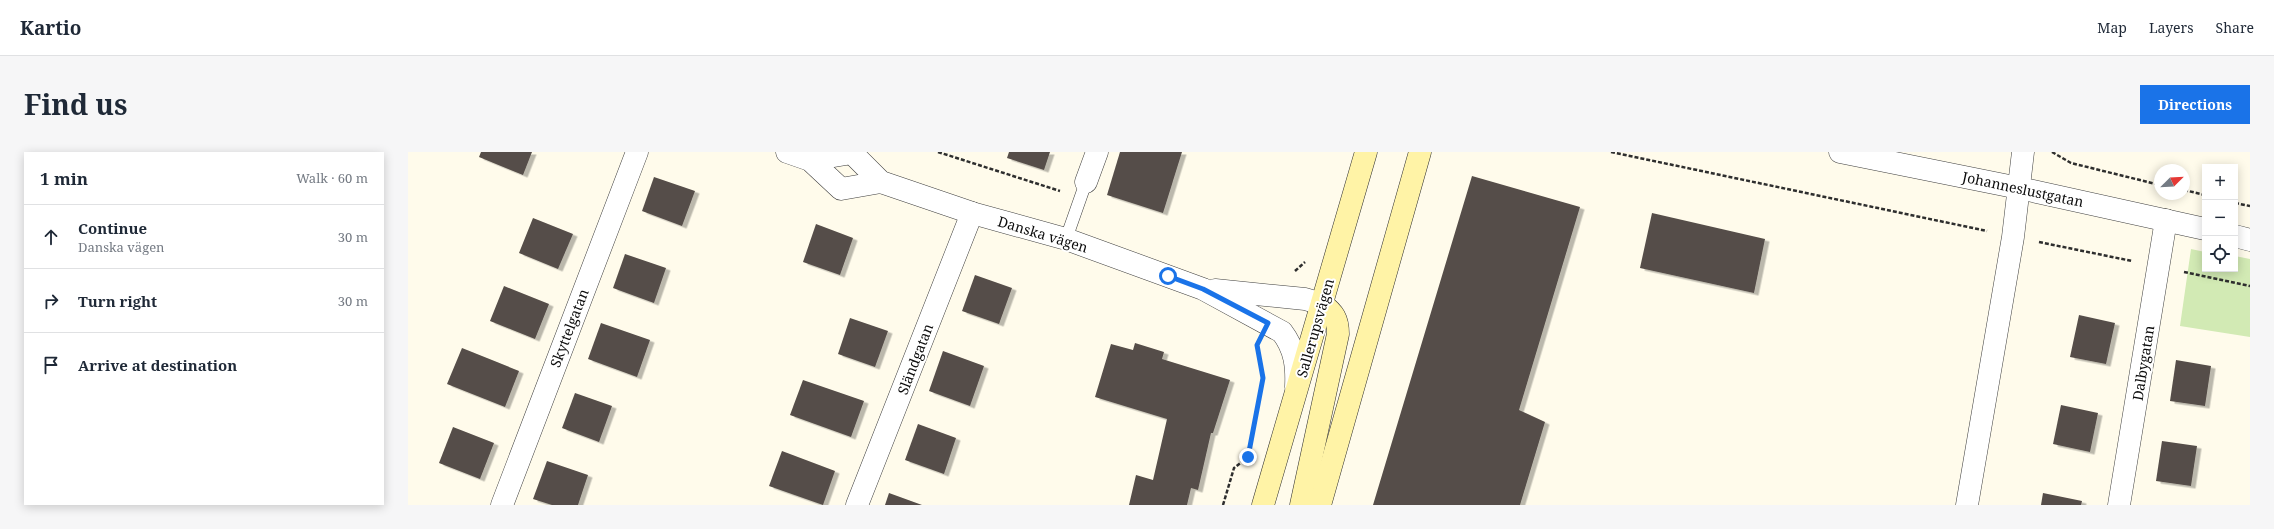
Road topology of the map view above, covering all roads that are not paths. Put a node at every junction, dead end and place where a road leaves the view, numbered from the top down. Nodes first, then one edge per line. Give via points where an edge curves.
1 (637, 152) edge
2 (787, 152) edge
3 (1097, 152) edge
4 (1366, 152) edge
5 (1420, 152) edge
6 (1840, 152) edge
7 (2023, 152) edge
8 (810, 160) junction
9 (882, 182) junction
10 (2019, 188) junction
11 (1084, 190) joint
12 (972, 213) junction
13 (2166, 220) junction
14 (2202, 229) edge
15 (2238, 237) edge
16 (1066, 239) junction
17 (2250, 240) edge
18 (1203, 289) junction
19 (1322, 304) junction
20 (1296, 395) junction
21 (502, 505) edge
22 (858, 505) edge
23 (1263, 505) edge
24 (1301, 505) edge
25 (1320, 505) edge
26 (1968, 505) edge
27 (2119, 505) edge

1 - 21 street, Skyttelgatan
2 - 8 street, Danska vägen
3 - 11 street
4 - 19 main road, Sallerupsvägen
5 - 25 main road
6 - 10 street, Johanneslustgatan
7 - 10 street
8 - 9 street, Danska vägen via 841,189
8 - 9 street, Danska vägen via 852,153
9 - 12 street, Danska vägen
10 - 13 street, Johanneslustgatan
10 - 26 street
11 - 16 lane
12 - 16 street, Danska vägen
12 - 22 street, Sländgatan
13 - 14 street, Johanneslustgatan
13 - 27 street, Dalbygatan
15 - 17 street
16 - 18 street, Danska vägen
18 - 19 street, Danska vägen via 1305,299
18 - 20 street, Danska vägen via 1282,332 1291,343 1297,370
19 - 20 main road, Sallerupsvägen
19 - 24 main road via 1333,312 1338,322 1338,334
20 - 23 main road, Sallerupsvägen

